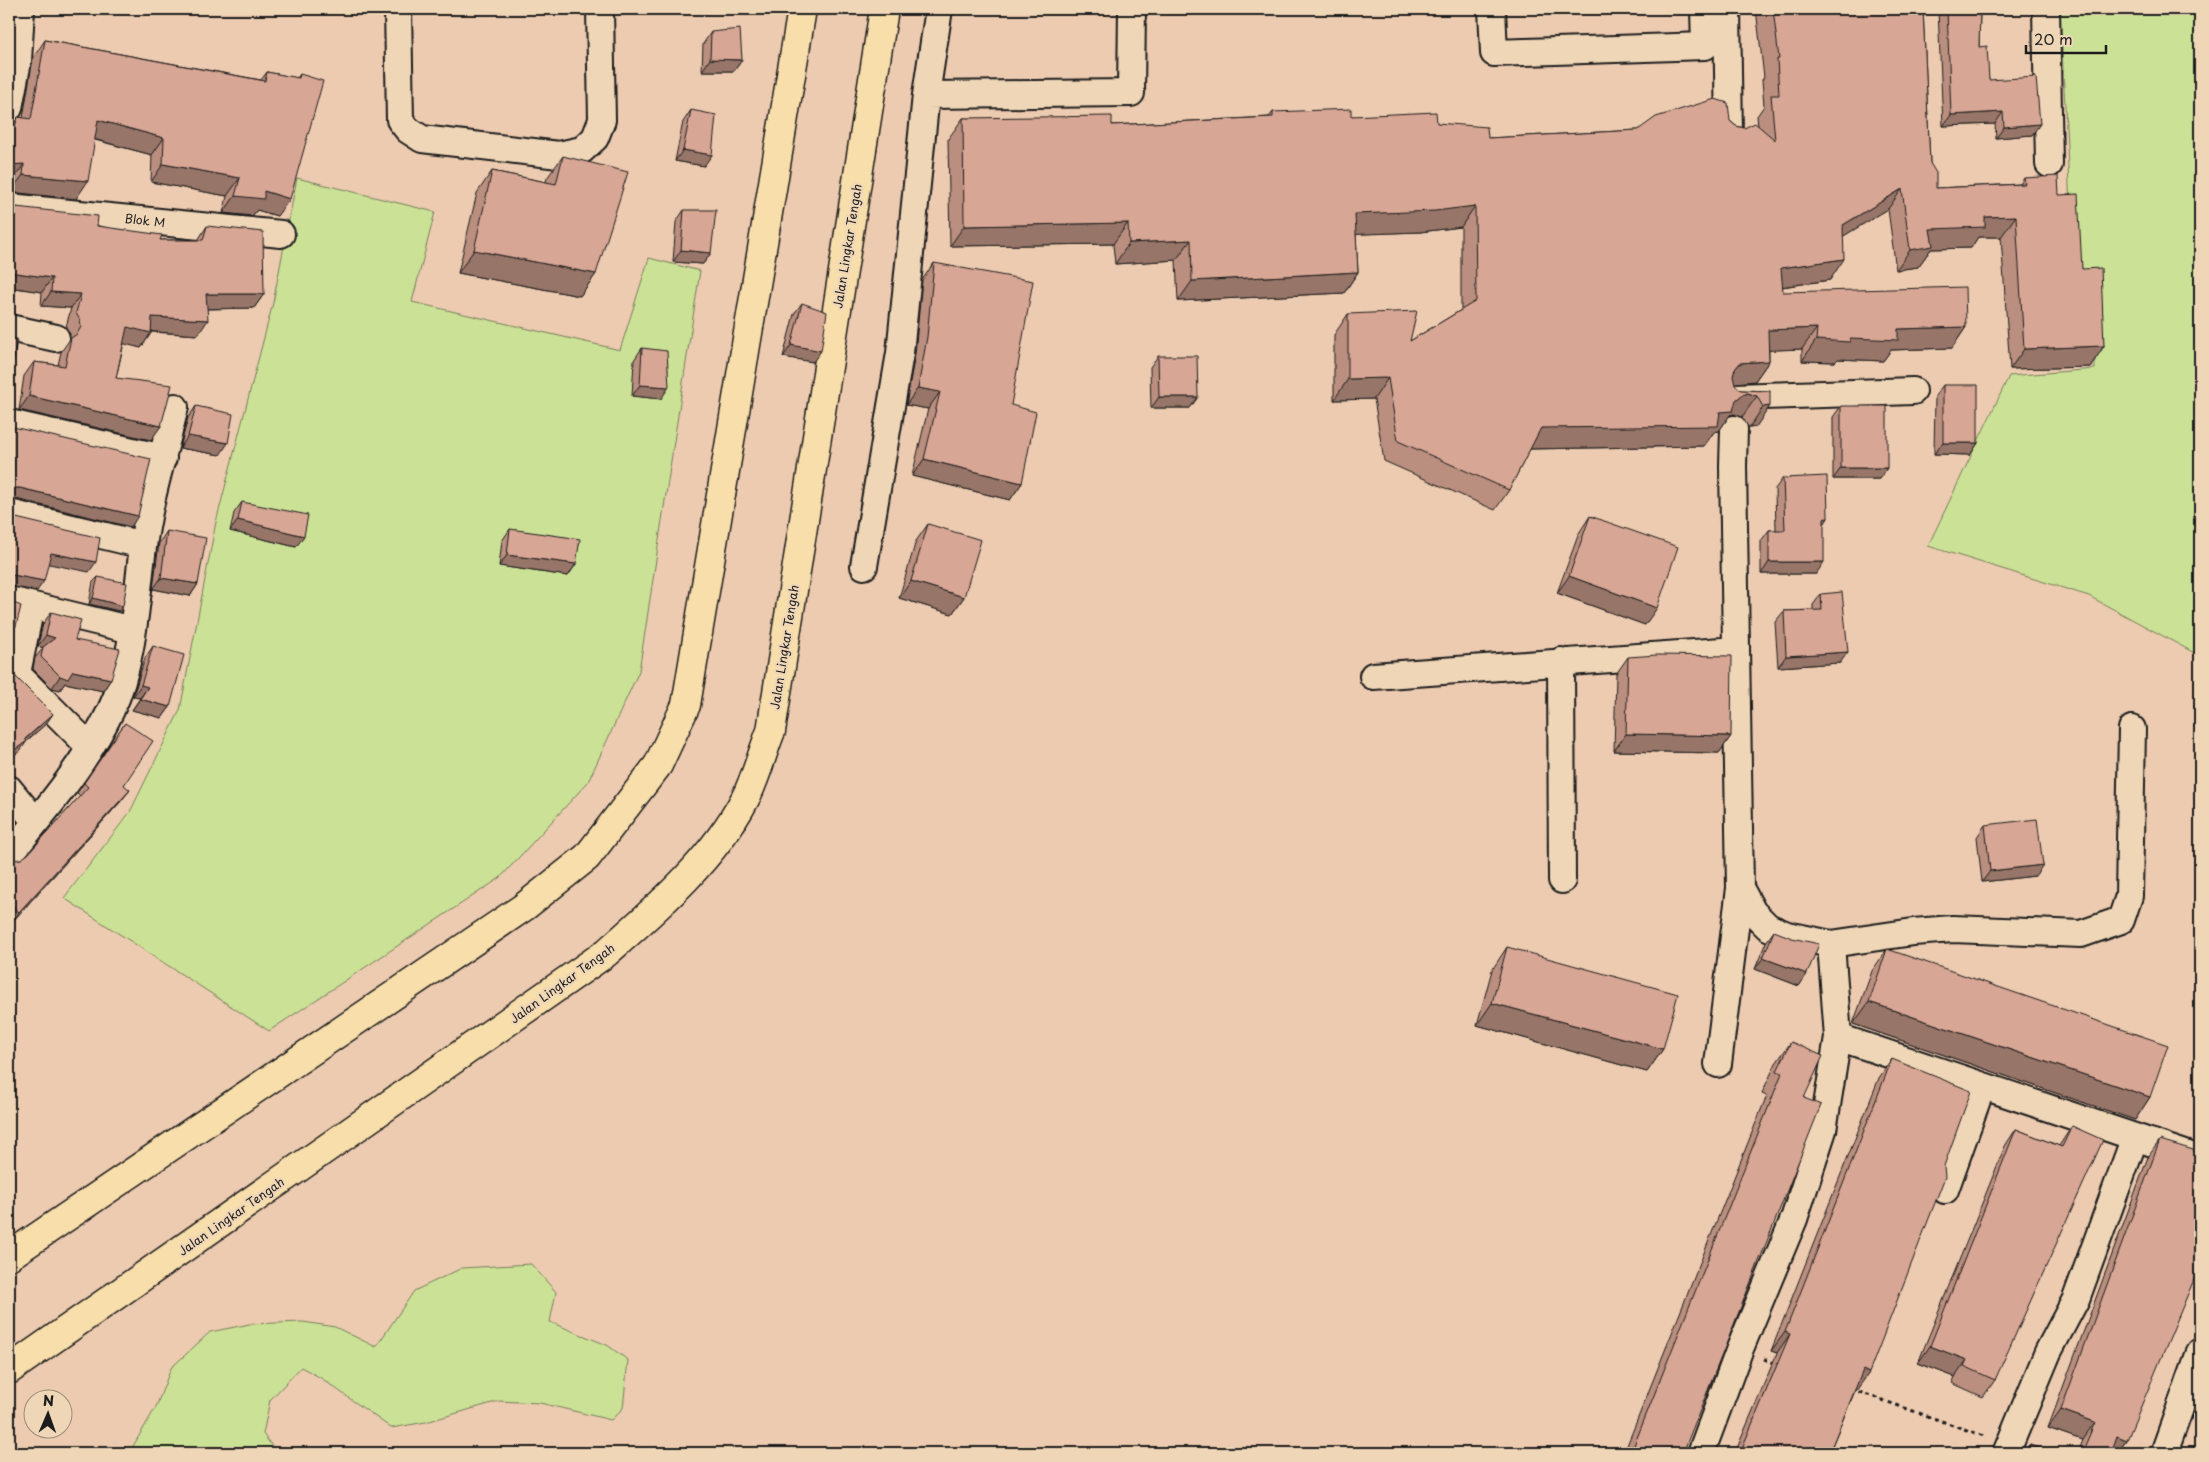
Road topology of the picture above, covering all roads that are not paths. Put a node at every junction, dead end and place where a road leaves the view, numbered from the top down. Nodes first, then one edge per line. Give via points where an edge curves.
1 (21, 9) edge
2 (398, 9) edge
3 (600, 9) edge
4 (802, 9) edge
5 (884, 9) edge
6 (939, 9) edge
7 (1132, 9) edge
8 (1492, 9) edge
9 (1704, 9) edge
10 (1727, 9) edge
11 (2046, 9) edge
12 (926, 95) junction
13 (9, 108) edge
14 (1729, 134) edge
15 (2049, 164) dead end
16 (9, 207) edge
17 (281, 234) dead end
18 (9, 328) edge
19 (56, 338) dead end
20 (1913, 391) dead end
21 (1733, 397) edge
22 (175, 407) dead end
23 (9, 423) edge
24 (1734, 430) edge
25 (162, 458) junction
26 (9, 513) edge
27 (143, 545) junction
28 (864, 566) dead end
29 (20, 603) edge
30 (132, 630) junction
31 (1736, 650) junction
32 (1561, 661) junction
33 (13, 670) edge
34 (1373, 676) dead end
35 (2132, 729) dead end
36 (90, 748) junction
37 (9, 789) edge
38 (36, 822) junction
39 (9, 855) edge
40 (1562, 880) dead end
41 (1740, 888) junction
42 (1831, 944) junction
43 (1838, 1037) junction
44 (1718, 1064) dead end
45 (1982, 1086) junction
46 (2135, 1137) junction
47 (2200, 1159) edge
48 (1945, 1190) edge
49 (9, 1256) edge
50 (2200, 1352) edge
51 (9, 1370) edge
52 (2016, 1450) edge
53 (1701, 1453) edge
54 (2164, 1453) edge

1 - 13 street via 18,61
2 - 3 street via 400,120 408,130 422,139 559,155 582,150 595,138 602,120
4 - 49 main road via 686,705 658,765 587,858 524,907
5 - 51 main road, Jalan Lingkar Tengah via 771,731 746,798 706,858 660,906 606,954
6 - 12 street
7 - 12 street via 1131,93
8 - 9 street via 1494,53 1705,46
10 - 14 street
11 - 15 street
12 - 28 street via 900,353
16 - 17 street, Blok M
18 - 19 street
20 - 21 street
22 - 25 street
23 - 25 street
24 - 31 street
25 - 27 street
26 - 27 street
27 - 30 street
29 - 30 street
29 - 33 street
30 - 36 street via 122,680 112,709
31 - 32 street
31 - 41 street
32 - 34 street
32 - 40 street
33 - 36 street
35 - 42 street via 2128,896 2121,920 2081,934 1953,929
36 - 38 street
37 - 38 street
38 - 39 street
41 - 42 street via 1753,912 1768,927 1787,935
41 - 44 street
42 - 43 street
43 - 45 street
43 - 53 street via 1822,1130 1797,1210
45 - 46 street
45 - 48 street
46 - 47 street
46 - 52 street via 2076,1299 2048,1352
50 - 54 street

